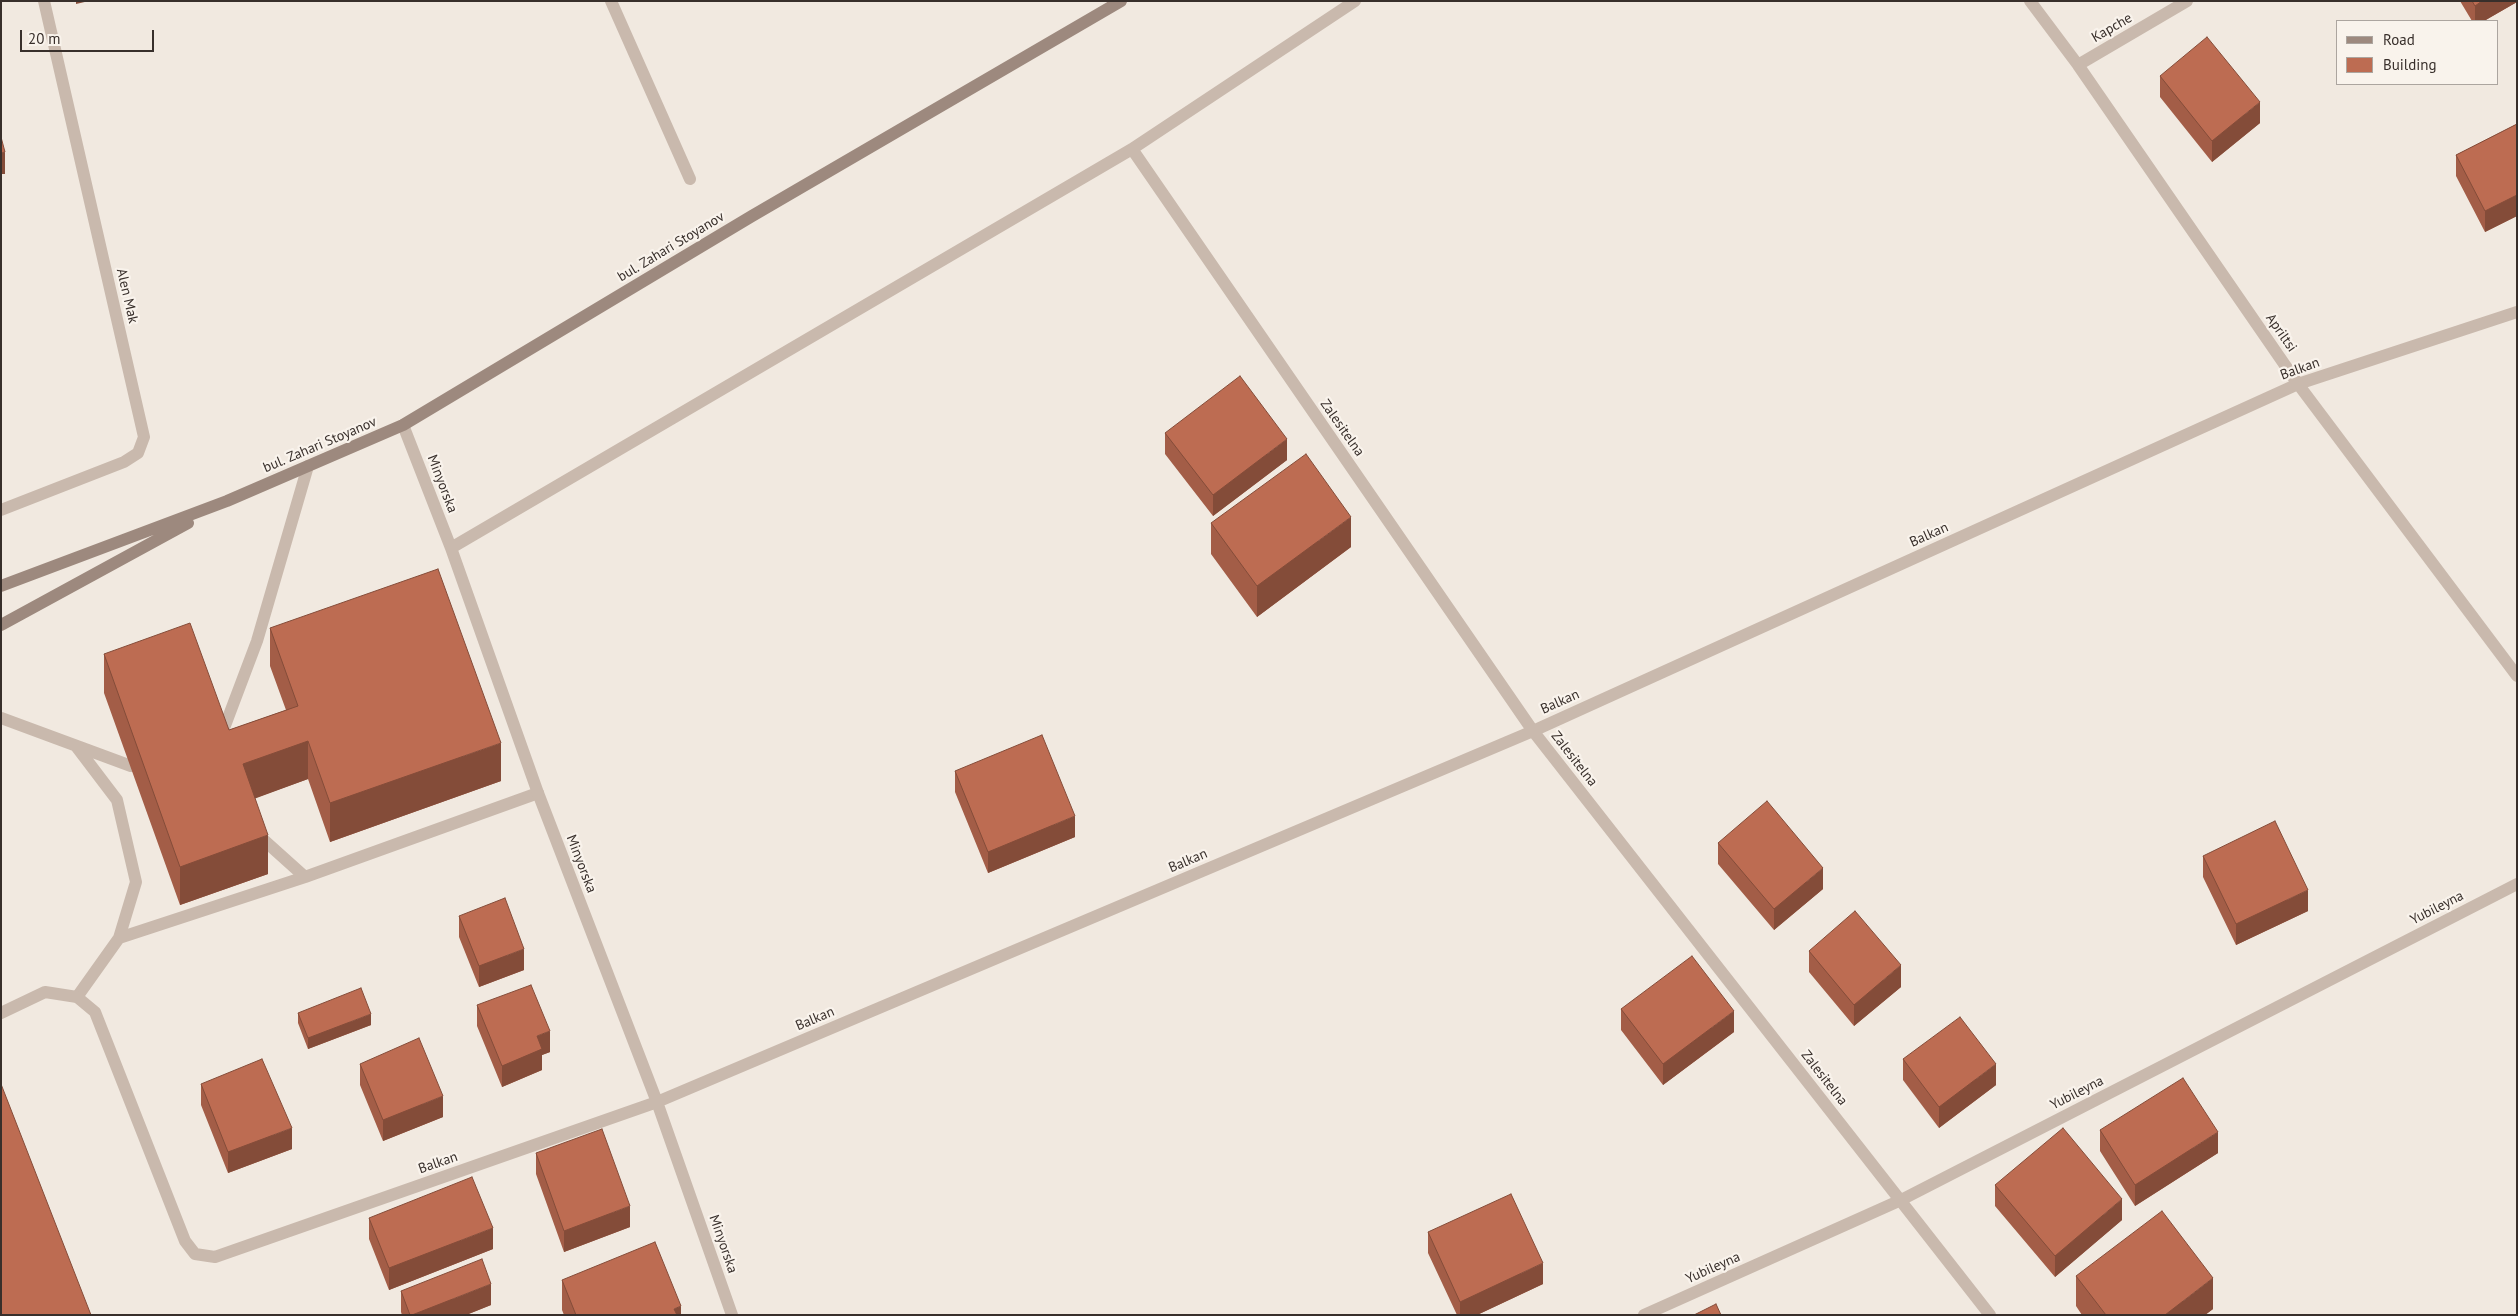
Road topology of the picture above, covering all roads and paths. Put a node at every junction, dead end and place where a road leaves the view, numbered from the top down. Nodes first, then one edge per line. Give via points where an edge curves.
1 (44, 1) edge
2 (611, 1) edge
3 (1120, 1) edge
4 (1355, 1) edge
5 (2030, 1) edge
6 (2187, 1) edge
7 (2078, 65) junction
8 (1132, 149) junction
9 (690, 179) dead end
10 (2517, 312) edge
11 (2298, 384) junction
12 (403, 425) junction
13 (308, 466) junction
14 (227, 501) junction
15 (1, 510) edge
16 (451, 548) junction
17 (1, 586) edge
18 (1, 625) edge
19 (2517, 676) edge
20 (1, 718) edge
21 (1533, 731) junction
22 (219, 741) edge
23 (76, 746) junction
24 (131, 766) edge
25 (538, 793) junction
26 (252, 830) edge
27 (304, 878) junction
28 (2517, 884) edge
29 (119, 938) junction
30 (77, 997) junction
31 (1, 1013) edge
32 (657, 1102) junction
33 (1901, 1200) junction
34 (732, 1315) edge
35 (1644, 1315) edge
36 (1990, 1315) edge

1 - 15 street, Alen Mak via 144,437 138,453 124,462
2 - 9 street
3 - 12 main road, bul. Zahari Stoyanov
4 - 8 street
5 - 7 street, Apriltsi
6 - 7 street, Kapche
7 - 11 street, Apriltsi
8 - 16 street
8 - 21 street, Zalesitelna
10 - 11 street, Balkan
11 - 19 street, Apriltsi
11 - 21 street, Balkan
12 - 13 main road, bul. Zahari Stoyanov
12 - 16 street, Minyorska
13 - 14 main road, bul. Zahari Stoyanov
13 - 22 street via 257,641
14 - 17 main road, bul. Zahari Stoyanov
14 - 18 main road, bul. Zahari Stoyanov
16 - 25 street, Minyorska
20 - 23 street
21 - 32 street, Balkan
21 - 33 street, Zalesitelna
23 - 24 street
23 - 29 street via 117,800 136,882
25 - 27 street
25 - 32 street, Minyorska
26 - 27 street
27 - 29 street
28 - 33 street, Yubileyna
29 - 30 street
30 - 31 street via 45,992
30 - 32 street, Balkan via 95,1012 185,1242 196,1254 215,1257
32 - 34 street, Minyorska
33 - 35 street, Yubileyna
33 - 36 street, Zalesitelna

